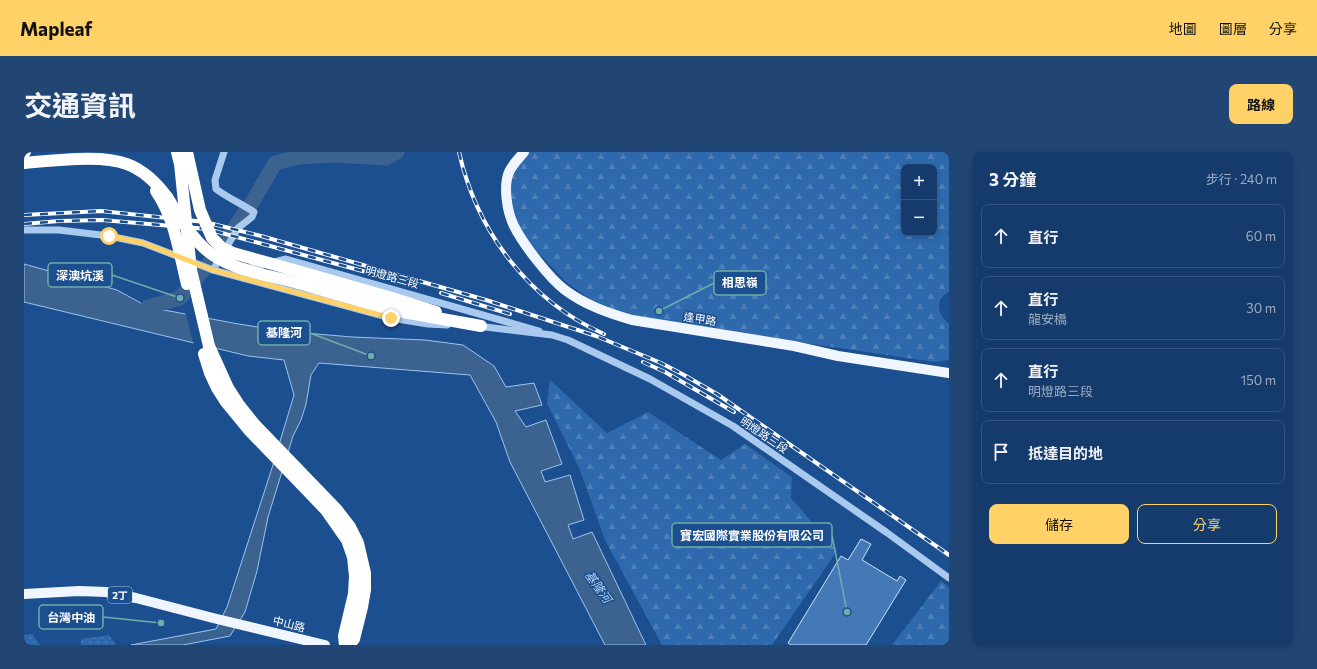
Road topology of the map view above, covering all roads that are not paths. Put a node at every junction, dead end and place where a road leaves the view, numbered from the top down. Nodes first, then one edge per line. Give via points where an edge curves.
1 (177, 152) edge
2 (187, 152) edge
3 (224, 152) edge
4 (524, 152) edge
5 (24, 163) edge
6 (161, 194) junction
7 (24, 230) edge
8 (264, 265) junction
9 (213, 269) junction
10 (225, 273) junction
11 (300, 277) junction
12 (261, 282) junction
13 (481, 326) junction
14 (552, 335) junction
15 (949, 373) edge
16 (315, 493) junction
17 (949, 578) edge
18 (24, 594) edge
19 (325, 645) edge
20 (345, 645) edge
21 (349, 645) edge

1 - 16 highway, bridge via 191,270 208,346 239,405
2 - 11 highway, bridge via 200,210 212,238 222,248
3 - 9 street via 215,180 216,189 254,212 252,217 238,228
4 - 15 main road, 逢甲路 via 509,171 506,188 513,225 538,263 564,290 588,304 632,320
5 - 6 highway via 91,158 111,162 130,170
6 - 11 highway, bridge via 192,236 216,258 247,269
6 - 16 highway, bridge via 173,230 204,354 217,388 250,430
7 - 9 street, 明燈路三段, bridge via 60,230 143,243
8 - 10 street, 明燈路三段
8 - 12 street via 257,269 256,273
8 - 14 street, 明燈路三段 via 286,259
9 - 10 street, 明燈路三段
10 - 12 street, 明燈路三段
11 - 13 highway via 392,298
12 - 13 street, 明燈路三段 via 391,318 428,324
13 - 14 street, 明燈路三段
14 - 17 street, 明燈路三段 via 650,379 733,426
16 - 20 highway via 347,540 353,557 354,594 344,636
16 - 21 highway via 337,510 350,527 358,542 365,573 362,607 354,639
18 - 19 main road, 中山路 / 2丁 via 106,592

